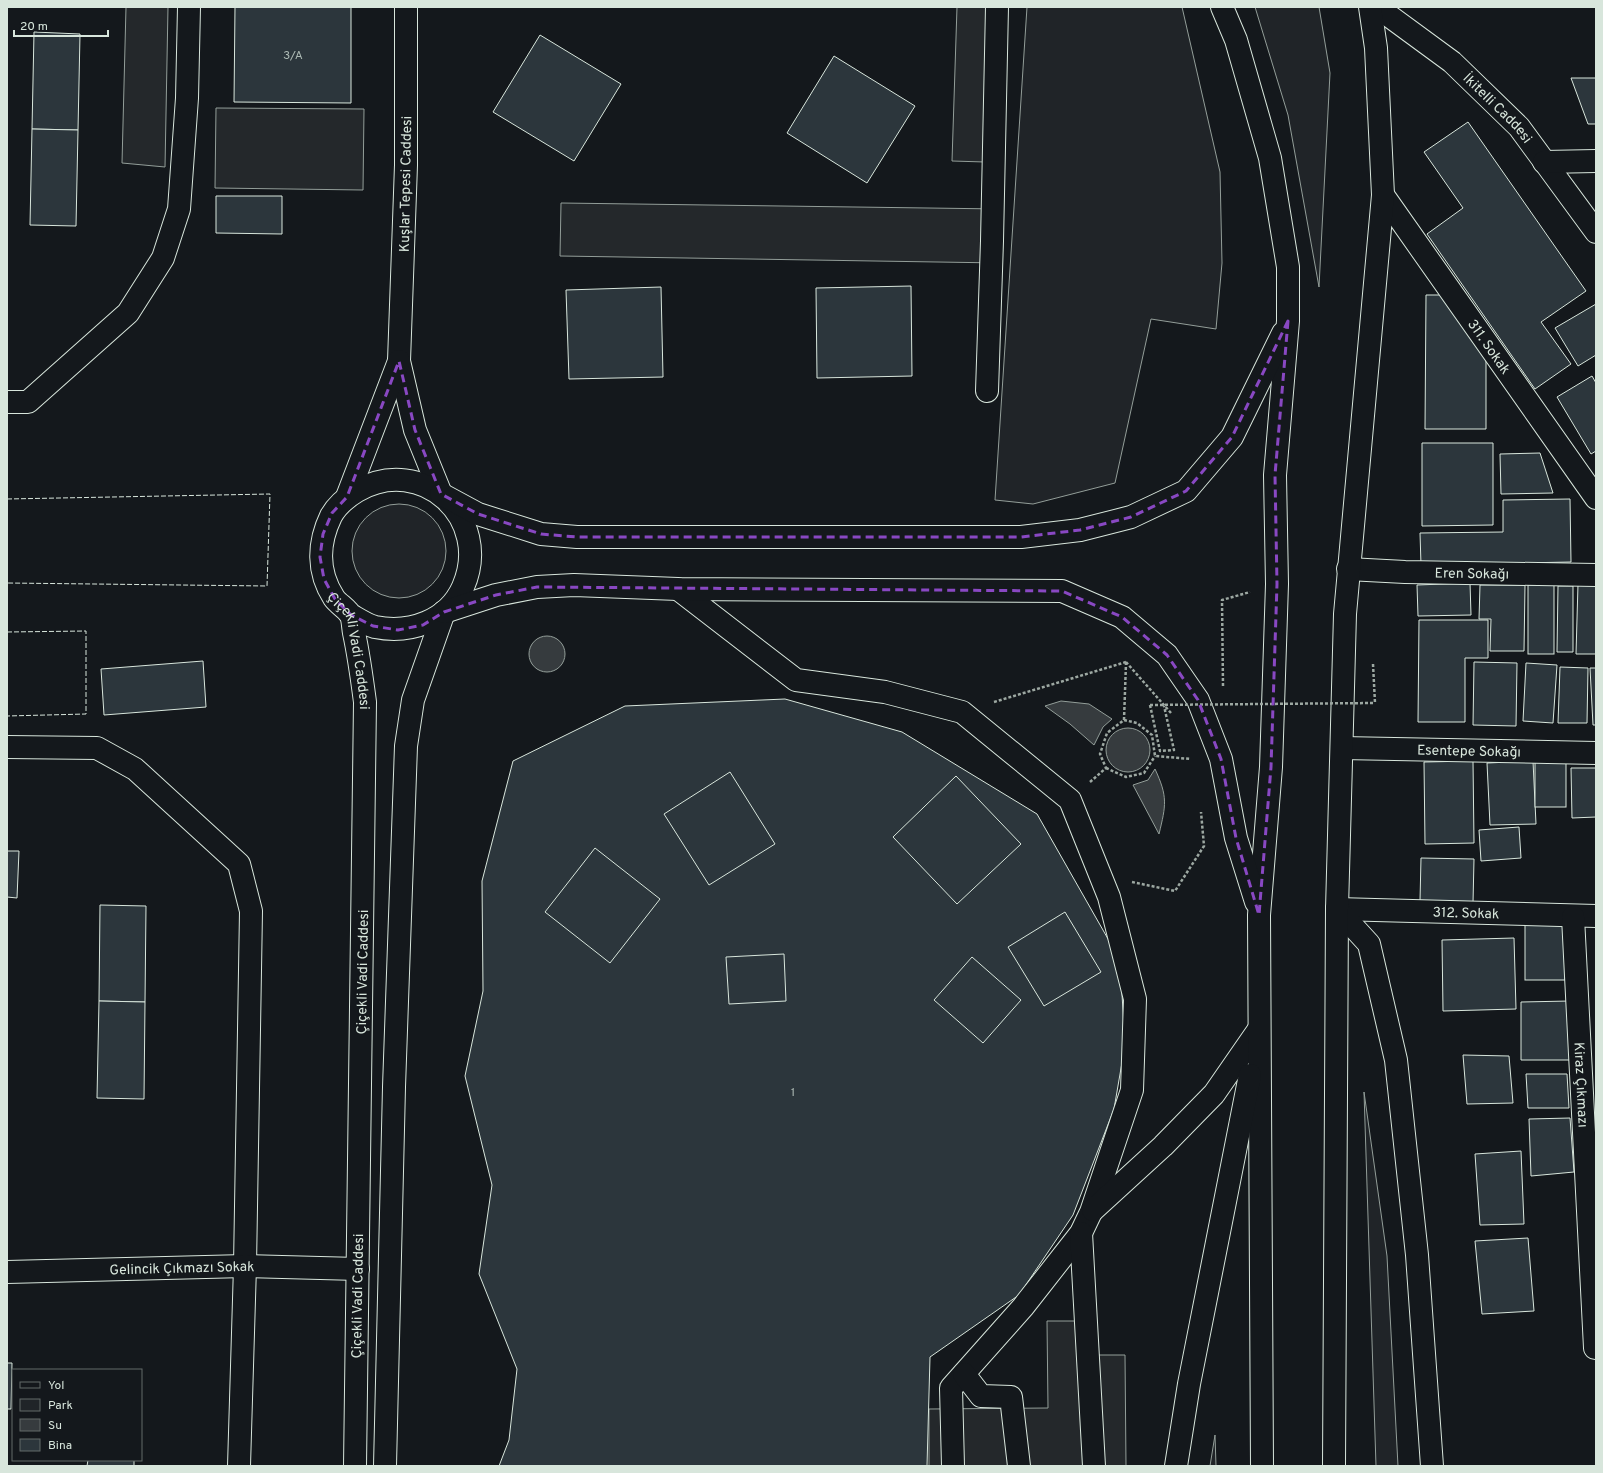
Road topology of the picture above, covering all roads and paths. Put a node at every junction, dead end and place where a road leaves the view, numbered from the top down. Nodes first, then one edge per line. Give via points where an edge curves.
1 (189, 7) edge
2 (406, 7) edge
3 (997, 7) edge
4 (1222, 7) edge
5 (1370, 7) edge
6 (1377, 7) edge
7 (1596, 161) edge
8 (1544, 162) junction
9 (1383, 195) junction
10 (1596, 232) edge
11 (1288, 321) junction
12 (399, 361) junction
13 (987, 391) dead end
14 (7, 402) edge
15 (441, 494) junction
16 (347, 496) junction
17 (1596, 498) edge
18 (1348, 569) junction
19 (1596, 575) edge
20 (678, 589) junction
21 (1222, 600) dead end
22 (444, 612) junction
23 (351, 615) junction
24 (1126, 662) junction
25 (1223, 688) dead end
26 (1223, 696) dead end
27 (1375, 703) dead end
28 (1223, 704) junction
29 (1164, 706) junction
30 (962, 712) junction
31 (1174, 715) dead end
32 (1124, 720) junction
33 (7, 747) edge
34 (1342, 748) junction
35 (1596, 753) edge
36 (1155, 756) junction
37 (1197, 760) dead end
38 (1106, 768) junction
39 (1070, 800) junction
40 (1201, 807) dead end
41 (1100, 874) junction
42 (1337, 909) junction
43 (1260, 915) junction
44 (1573, 916) junction
45 (1596, 916) edge
46 (1260, 1029) junction
47 (1091, 1212) junction
48 (1081, 1232) junction
49 (245, 1266) junction
50 (358, 1269) junction
51 (7, 1272) edge
52 (1595, 1348) edge
53 (964, 1374) junction
54 (239, 1466) edge
55 (354, 1466) edge
56 (385, 1466) edge
57 (953, 1466) edge
58 (1019, 1466) edge
59 (1094, 1466) edge
60 (1176, 1466) edge
61 (1262, 1466) edge
62 (1334, 1466) edge
63 (1432, 1466) edge

1 - 14 street via 187,98 179,209 163,258 128,313 28,402
2 - 12 street, Kuşlar Tepesi Caddesi via 406,165
3 - 13 street
4 - 11 street via 1236,40 1270,158 1288,267
5 - 9 street via 1376,48
6 - 8 street, İkitelli Caddesi via 1452,62 1519,127
7 - 8 street
8 - 10 street, İkitelli Caddesi
9 - 17 street, 311. Sokak
9 - 18 street
11 - 15 street via 1232,437 1186,491 1131,517 1080,530 1021,537 577,537 541,534 478,514
11 - 43 street via 1275,475 1277,584 1271,759
12 - 15 street, Kuşlar Tepesi Caddesi via 415,430
12 - 16 street, Kuşlar Tepesi Caddesi
15 - 16 street via 419,483 394,479 369,484
15 - 22 street via 457,510 468,530 472,552 469,575 460,596
16 - 23 street, Çiçekli Vadi Caddesi via 332,514 323,534 320,557 324,579 335,599
18 - 19 street, Eren Sokağı
18 - 34 street
20 - 22 street via 574,585 537,587 496,595
20 - 30 street via 796,680 885,692
20 - 43 street via 1062,591 1122,617 1167,655 1198,700 1221,759 1236,838
21 - 25 path
22 - 23 street via 423,625 398,630 374,626
22 - 56 street via 413,700 406,746 394,1080
23 - 50 street, Çiçekli Vadi Caddesi via 364,694 365,723
24 - 29 path
24 - 30 path
24 - 32 path
26 - 28 path
27 - 28 path, bridge
28 - 29 path, bridge via 1150,705 1160,751 1174,750
29 - 31 path
30 - 39 street
32 - 36 path via 1137,723 1152,735
32 - 38 path via 1107,733 1100,754
33 - 49 street via 97,748 135,769 239,864 251,911
34 - 35 street, Esentepe Sokağı
34 - 42 street
36 - 37 path
36 - 38 path via 1144,773 1132,776 1126,777
38 - 39 path
39 - 41 street
40 - 41 path via 1204,846 1175,891
41 - 47 street via 1109,897 1135,999 1132,1090
42 - 44 street, 312. Sokak
42 - 62 street
42 - 63 street via 1369,944 1396,1060 1417,1255
43 - 46 street
44 - 45 street, 312. Sokak
44 - 52 street, Kiraz Çıkmazı
46 - 47 street via 1214,1094 1163,1146
46 - 60 street via 1189,1384
46 - 61 street
47 - 48 street
48 - 53 street via 1023,1307
48 - 59 street
49 - 50 street, Gelincik Çıkmazı Sokak
49 - 51 street, Gelincik Çıkmazı Sokak
49 - 54 street
50 - 55 street, Çiçekli Vadi Caddesi
53 - 57 street via 951,1388
53 - 58 street via 980,1396 1011,1397

